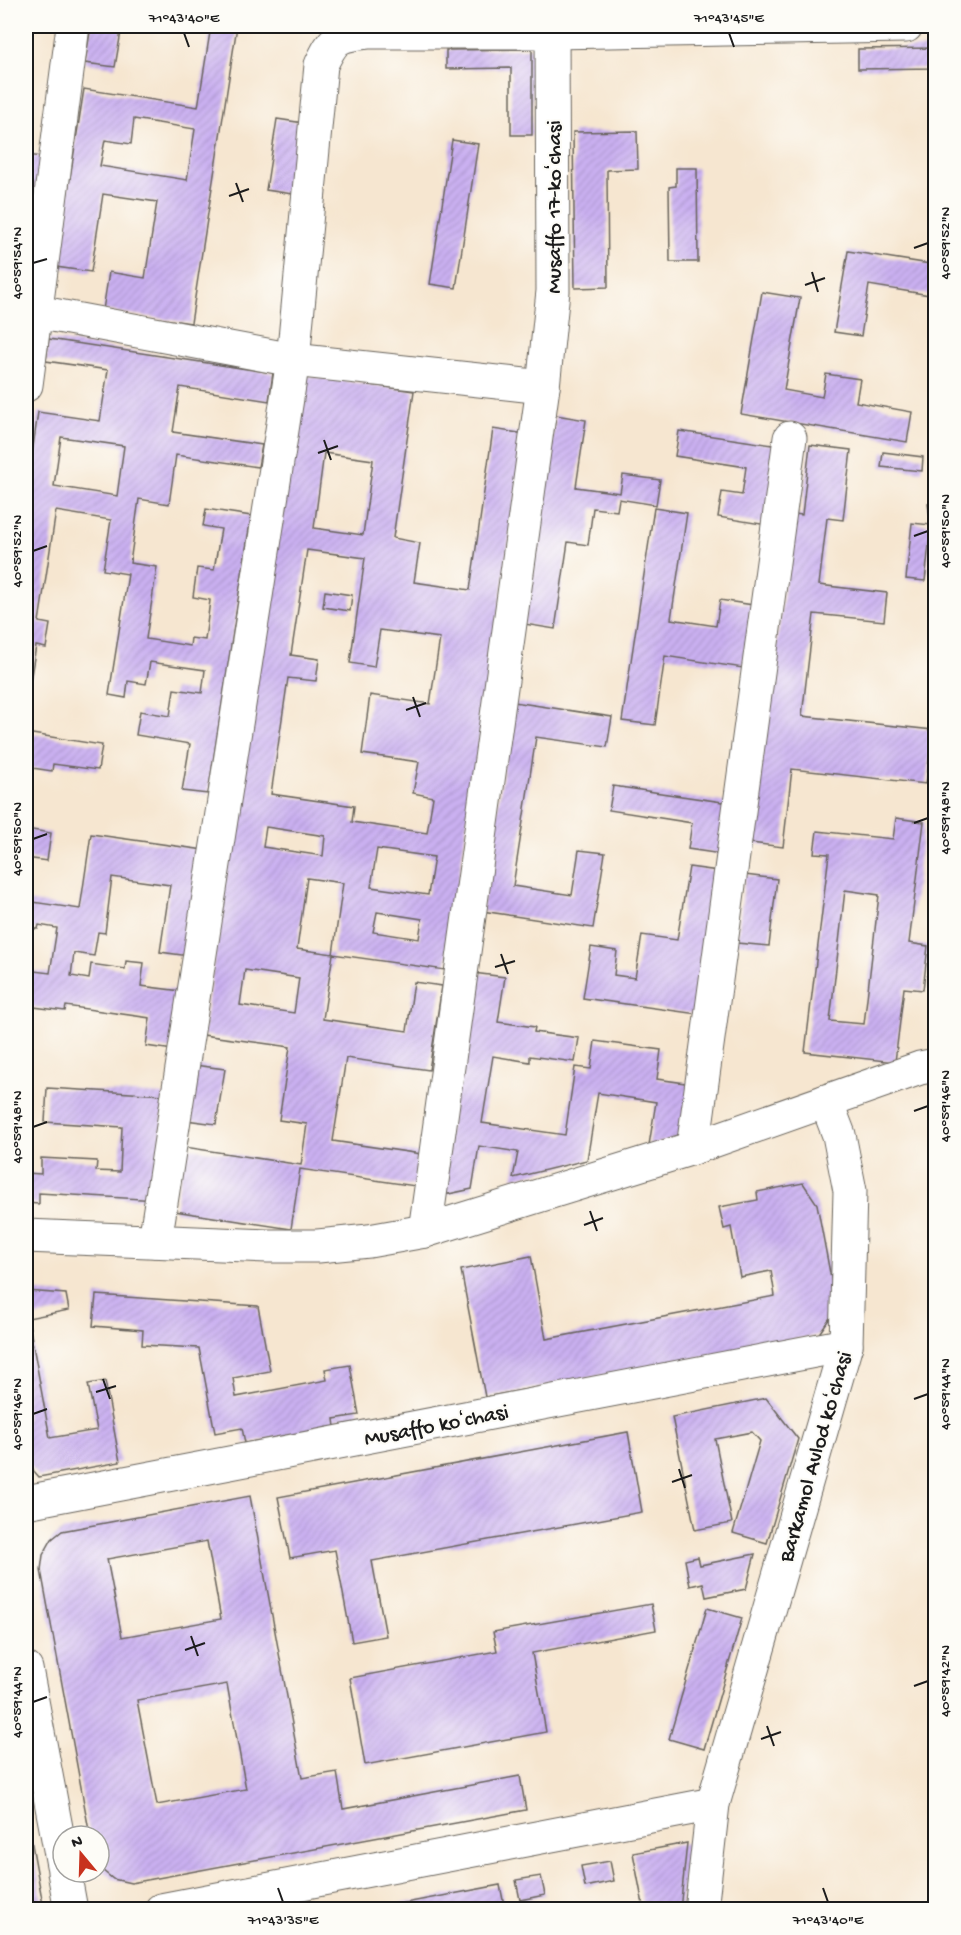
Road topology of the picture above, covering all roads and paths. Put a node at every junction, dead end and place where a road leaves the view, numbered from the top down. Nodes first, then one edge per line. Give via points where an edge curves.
1 (73, 26) edge
2 (906, 26) edge
3 (552, 29) edge
4 (31, 310) edge
5 (293, 360) junction
6 (26, 385) edge
7 (543, 387) junction
8 (790, 438) dead end
9 (936, 1065) edge
10 (826, 1101) junction
11 (693, 1148) junction
12 (425, 1231) junction
13 (26, 1236) edge
14 (155, 1241) junction
15 (846, 1345) junction
16 (26, 1502) edge
17 (26, 1669) edge
18 (713, 1804) junction
19 (55, 1824) edge
20 (67, 1884) edge
21 (72, 1910) edge
22 (161, 1910) edge
23 (701, 1910) edge

1 - 4 street
2 - 3 street
3 - 5 street via 368,32 344,35 330,45 321,64
3 - 7 street, Musaffo 17-koʻchasi via 553,291
4 - 5 street
4 - 6 street
5 - 7 street
5 - 14 street
7 - 12 street, Musaffo 17-koʻchasi
8 - 11 street
9 - 10 street
10 - 11 street
10 - 15 street, Barkamol Avlod koʻchasi via 839,1135 850,1191
11 - 12 street
12 - 14 street via 318,1246
13 - 14 street
15 - 16 street, Musaffo koʻchasi
15 - 18 street, Barkamol Avlod koʻchasi
17 - 19 street
18 - 22 street
18 - 23 street
20 - 21 street

